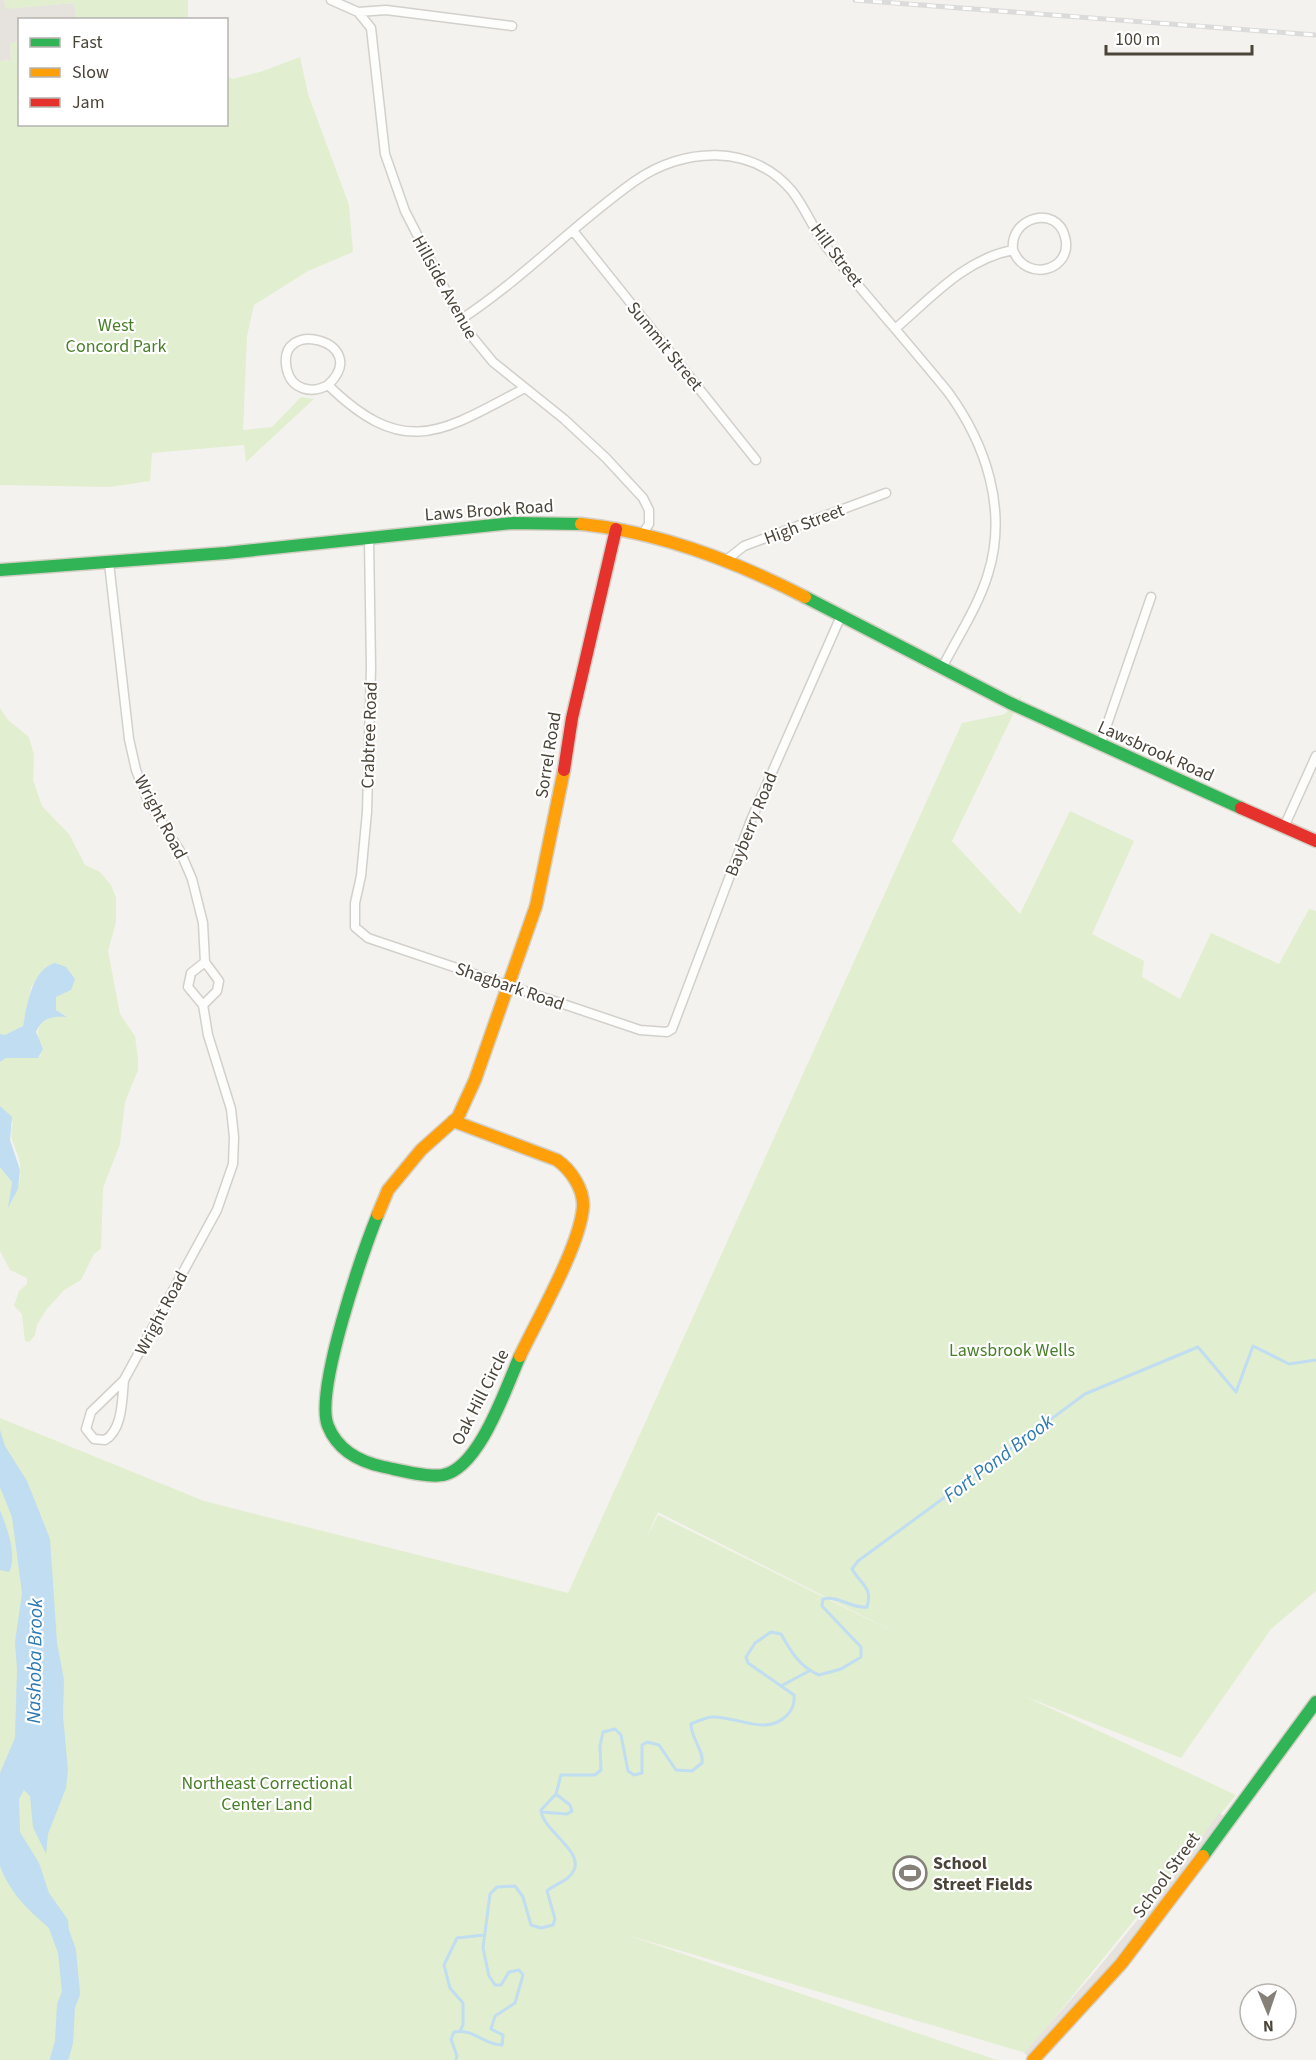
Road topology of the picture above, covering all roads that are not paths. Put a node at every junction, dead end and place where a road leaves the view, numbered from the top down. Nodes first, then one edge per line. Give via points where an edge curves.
1 (331, 0) edge
2 (358, 12) junction
3 (512, 26) dead end
4 (574, 232) junction
5 (1013, 250) junction
6 (460, 320) junction
7 (896, 328) junction
8 (328, 385) junction
9 (525, 388) junction
10 (756, 460) dead end
11 (886, 493) dead end
12 (616, 529) junction
13 (644, 533) junction
14 (369, 539) junction
15 (725, 561) junction
16 (109, 563) junction
17 (0, 570) edge
18 (1152, 597) dead end
19 (841, 616) junction
20 (942, 669) junction
21 (983, 690) joint
22 (1100, 745) junction
23 (1316, 756) edge
24 (1284, 827) junction
25 (1316, 841) edge
26 (357, 929) joint
27 (205, 962) junction
28 (509, 986) junction
29 (203, 1005) junction
30 (667, 1032) joint
31 (453, 1121) junction
32 (124, 1380) junction
33 (1316, 1702) edge
34 (1034, 2060) edge

1 - 2 street
2 - 3 street via 386,10
2 - 6 street, Hillside Avenue via 371,28 381,124 393,177 419,240
4 - 6 street, Hill Street via 500,294
4 - 7 street, Hill Street via 636,180 673,161 708,154 755,162 791,190 818,235
4 - 10 street, Summit Street
5 - 5 street via 1023,265 1047,270 1061,259 1066,248 1065,236 1055,222 1032,218 1015,233
5 - 7 street via 988,256 965,268
6 - 9 street, Hillside Avenue via 478,346
7 - 20 street, Hill Street via 965,418 993,490 995,543 988,576
8 - 8 street via 338,372 335,351 317,338 296,343 287,357 290,378 308,390
8 - 9 street via 370,421 414,432 453,424
9 - 13 street, Hillside Avenue via 606,458 643,498 649,510
11 - 15 street, High Street via 744,546
12 - 13 street, Laws Brook Road
12 - 14 street, Laws Brook Road via 539,522
12 - 28 street, Sorrel Road via 578,687 546,864
13 - 15 street, Laws Brook Road
14 - 16 street, Laws Brook Road
14 - 26 street, Crabtree Road via 367,812 355,903
15 - 19 street, Laws Brook Road
16 - 17 street, Laws Brook Road
16 - 27 street, Wright Road via 134,763 148,801 180,851 192,879 203,923
18 - 22 street
19 - 20 street, Laws Brook Road
19 - 30 street, Bayberry Road via 751,820 680,1011
20 - 21 street, Laws Brook Road
21 - 22 street, Lawsbrook Road
22 - 24 street, Lawsbrook Road
23 - 24 street
24 - 25 street, Lawsbrook Road
26 - 28 street, Shagbark Road via 368,938
27 - 29 street, Wright Road via 216,975 219,987
27 - 29 street, Wright Road via 188,982 190,992
28 - 30 street, Shagbark Road via 640,1030
28 - 31 street, Oak Hill Circle via 475,1080
29 - 32 street, Wright Road via 232,1116 233,1164 217,1210
31 - 31 street, Oak Hill Circle via 421,1150 388,1190 341,1324 328,1383 326,1414 328,1426 345,1451 366,1462 443,1475 456,1470 477,1448 575,1240 583,1206 575,1179 557,1160
32 - 32 street, Wright Road via 91,1412 86,1429 94,1439 105,1440 116,1428
33 - 34 street, School Street via 1273,1755 1119,1968

